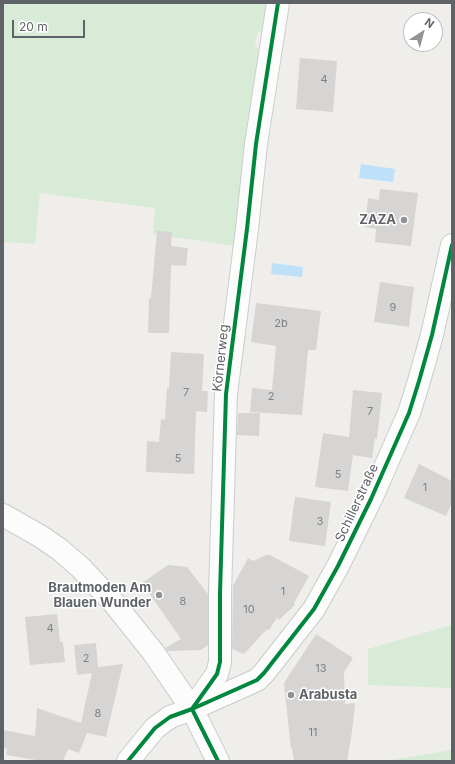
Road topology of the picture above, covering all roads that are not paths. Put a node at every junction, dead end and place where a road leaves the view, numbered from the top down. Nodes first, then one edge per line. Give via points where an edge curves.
1 (278, 3) edge
2 (452, 245) edge
3 (3, 515) edge
4 (192, 709) junction
5 (129, 760) edge
6 (218, 761) edge

1 - 4 street, Körnerweg via 256,144 226,394 220,662 216,674
2 - 4 street, Schillerstraße via 432,335 409,413 372,499 314,609 260,677 250,684
3 - 4 street via 40,536 96,582 153,652
4 - 5 street, Schillerstraße via 170,717 155,728
4 - 6 street

